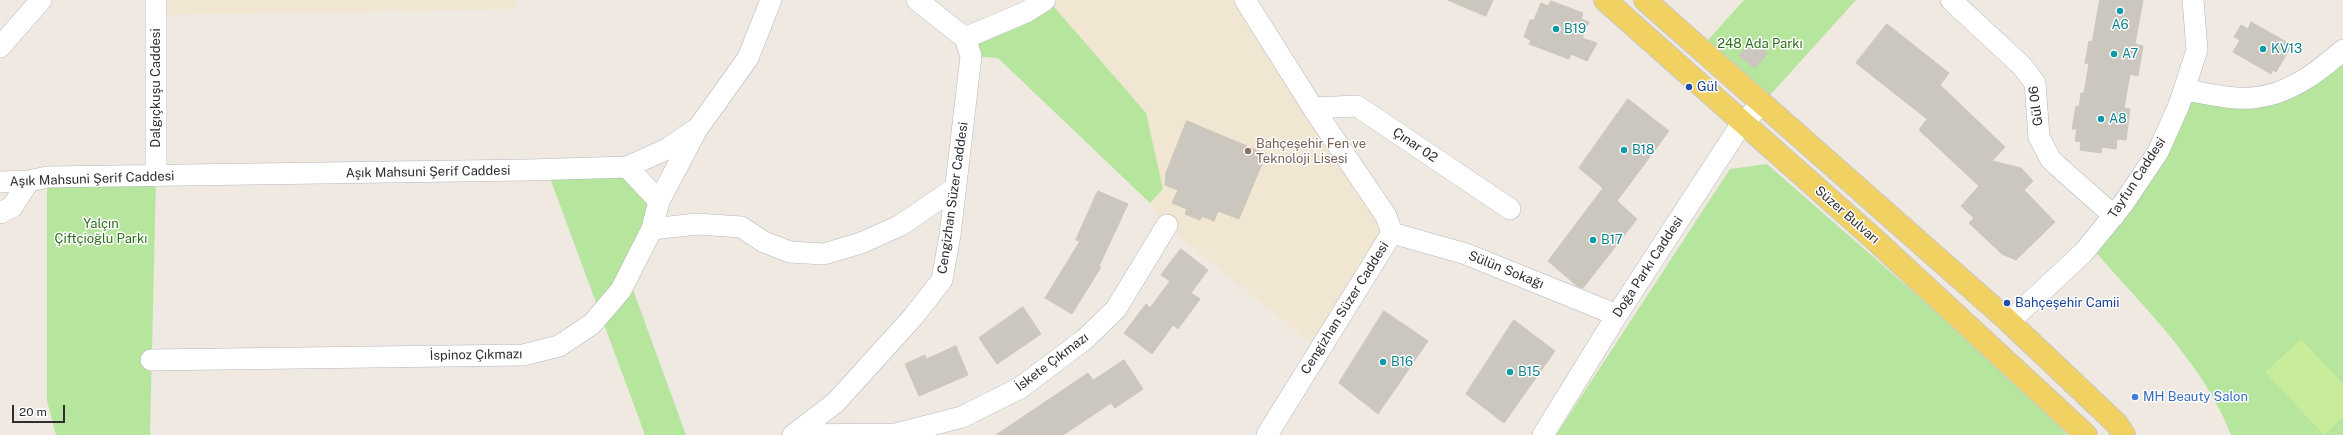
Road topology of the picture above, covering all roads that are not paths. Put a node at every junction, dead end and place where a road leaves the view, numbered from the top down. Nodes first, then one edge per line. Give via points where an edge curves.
1 (41, 0) edge
2 (156, 0) edge
3 (771, 0) edge
4 (917, 0) edge
5 (1045, 0) edge
6 (1245, 0) edge
7 (1605, 0) edge
8 (1645, 0) edge
9 (1951, 0) edge
10 (2193, 0) edge
11 (1028, 6) edge
12 (965, 38) junction
13 (0, 47) edge
14 (2343, 50) edge
15 (2185, 90) junction
16 (1762, 104) junction
17 (1313, 108) junction
18 (1742, 123) junction
19 (698, 128) junction
20 (627, 167) junction
21 (156, 176) junction
22 (30, 181) junction
23 (0, 182) edge
24 (955, 188) junction
25 (659, 201) junction
26 (1510, 209) dead end
27 (0, 213) edge
28 (2114, 216) junction
29 (1167, 226) dead end
30 (652, 229) junction
31 (1392, 233) junction
32 (1617, 315) junction
33 (2008, 322) junction
34 (151, 360) dead end
35 (793, 435) edge
36 (1267, 435) edge
37 (1543, 435) edge
38 (2086, 435) edge
39 (2124, 435) edge

1 - 13 street
2 - 21 street, Dalgıçkuşu Caddesi
3 - 19 street, Aşık Mahsuni Şerif Caddesi via 748,58
4 - 12 street
5 - 11 street
6 - 17 street, Cengizhan Süzer Caddesi
7 - 18 main road, Süzer Bulvarı
8 - 16 main road, Süzer Bulvarı
9 - 28 street, Gül 06 via 2022,66 2035,83 2039,137 2051,160
10 - 15 street, Tayfun Caddesi via 2198,50
11 - 12 street
12 - 24 street, Cengizhan Süzer Caddesi via 971,56
14 - 15 street via 2315,75 2296,85 2252,98
15 - 28 street, Tayfun Caddesi via 2158,152
16 - 18 street, Doğa Parkı Caddesi
16 - 33 main road, Süzer Bulvarı
17 - 26 street, Çınar 02 via 1357,106
17 - 31 street, Cengizhan Süzer Caddesi via 1386,216
18 - 32 street, Doğa Parkı Caddesi
18 - 38 main road, Süzer Bulvarı via 1873,238
19 - 20 street, Aşık Mahsuni Şerif Caddesi via 667,148
19 - 25 street, İspinoz Çıkmazı
20 - 21 street, Aşık Mahsuni Şerif Caddesi
20 - 25 street
21 - 22 street, Aşık Mahsuni Şerif Caddesi via 47,177
22 - 23 street, Aşık Mahsuni Şerif Caddesi
22 - 27 street via 12,207
24 - 30 street via 901,225 861,243 824,254 790,252 764,242 740,227 697,224
24 - 35 street, Cengizhan Süzer Caddesi via 942,280 913,317 835,403
25 - 30 street, İspinoz Çıkmazı
28 - 33 street, Tayfun Caddesi via 2084,252
29 - 35 street, İskete Çıkmazı via 1116,309 1085,339 1020,388 962,417 896,434
30 - 34 street, İspinoz Çıkmazı via 621,290 592,324 559,346 524,355
31 - 32 street, Sülün Sokağı via 1466,254
31 - 36 street, Cengizhan Süzer Caddesi
32 - 37 street, Doğa Parkı Caddesi
33 - 39 main road, Süzer Bulvarı via 2117,424

